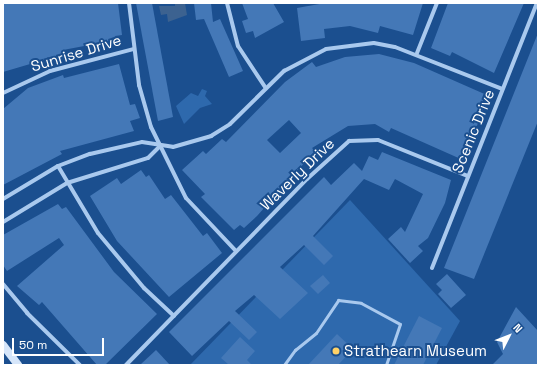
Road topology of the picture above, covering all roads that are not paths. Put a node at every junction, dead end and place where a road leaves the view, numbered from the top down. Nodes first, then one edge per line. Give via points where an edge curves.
1 (129, 3) edge
2 (227, 3) edge
3 (437, 3) edge
4 (537, 3) edge
5 (134, 49) junction
6 (417, 53) junction
7 (265, 88) junction
8 (502, 89) junction
9 (3, 93) edge
10 (160, 146) junction
11 (58, 166) junction
12 (468, 176) junction
13 (67, 183) junction
14 (3, 199) edge
15 (3, 222) edge
16 (236, 252) junction
17 (432, 268) dead end
18 (3, 284) edge
19 (174, 316) junction
20 (3, 345) edge
21 (18, 365) edge
22 (80, 365) edge
23 (126, 365) edge
24 (284, 365) edge
25 (386, 365) edge

1 - 5 street
2 - 7 street via 238,46
3 - 6 street
4 - 8 street, Scenic Drive
5 - 9 street, Sunrise Drive via 50,71
5 - 10 street via 139,85
6 - 7 street via 374,43 326,49 284,71
6 - 8 street
7 - 10 street via 230,124 211,136 184,145
8 - 12 street, Scenic Drive
10 - 11 street via 142,142
10 - 13 street via 148,158
10 - 16 street via 186,198
11 - 13 street
11 - 14 street
12 - 16 street, Waverly Drive via 378,140 349,141
12 - 17 street, Scenic Drive
13 - 15 street
13 - 19 street via 116,255
16 - 19 street, Waverly Drive
18 - 22 street via 27,313
19 - 23 street, Waverly Drive
20 - 21 main road
24 - 25 lane via 295,350 316,333 338,300 361,303 400,324

